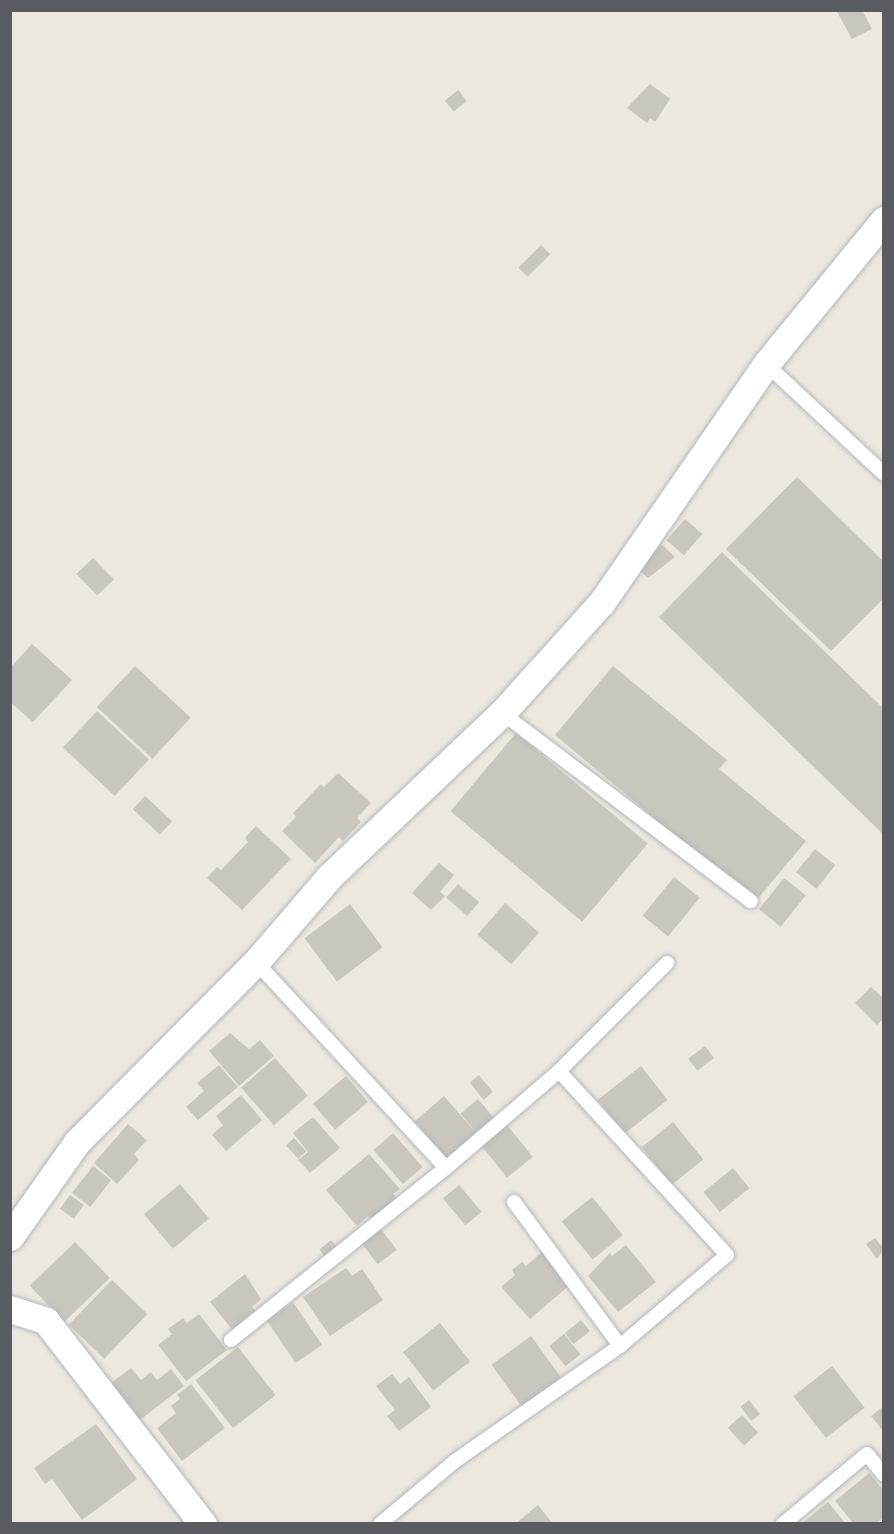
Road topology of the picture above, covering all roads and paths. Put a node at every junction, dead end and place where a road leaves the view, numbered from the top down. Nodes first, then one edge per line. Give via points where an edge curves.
1 (884, 220) edge
2 (766, 364) junction
3 (884, 474) edge
4 (502, 713) junction
5 (751, 901) dead end
6 (256, 962) junction
7 (667, 963) dead end
8 (559, 1071) junction
9 (446, 1168) junction
10 (514, 1202) dead end
11 (10, 1237) edge
12 (10, 1309) edge
13 (231, 1340) dead end
14 (620, 1346) junction
15 (884, 1475) edge
16 (203, 1524) edge
17 (380, 1524) edge
18 (783, 1524) edge

1 - 2 street
2 - 3 lane
2 - 4 street via 602,602
4 - 5 lane
4 - 6 street via 329,877
6 - 9 lane
6 - 11 street via 77,1142
7 - 8 lane
8 - 9 lane
8 - 14 lane via 727,1255
9 - 13 lane
10 - 14 lane
12 - 16 street via 46,1321
14 - 17 lane via 455,1461
15 - 18 lane via 867,1454

